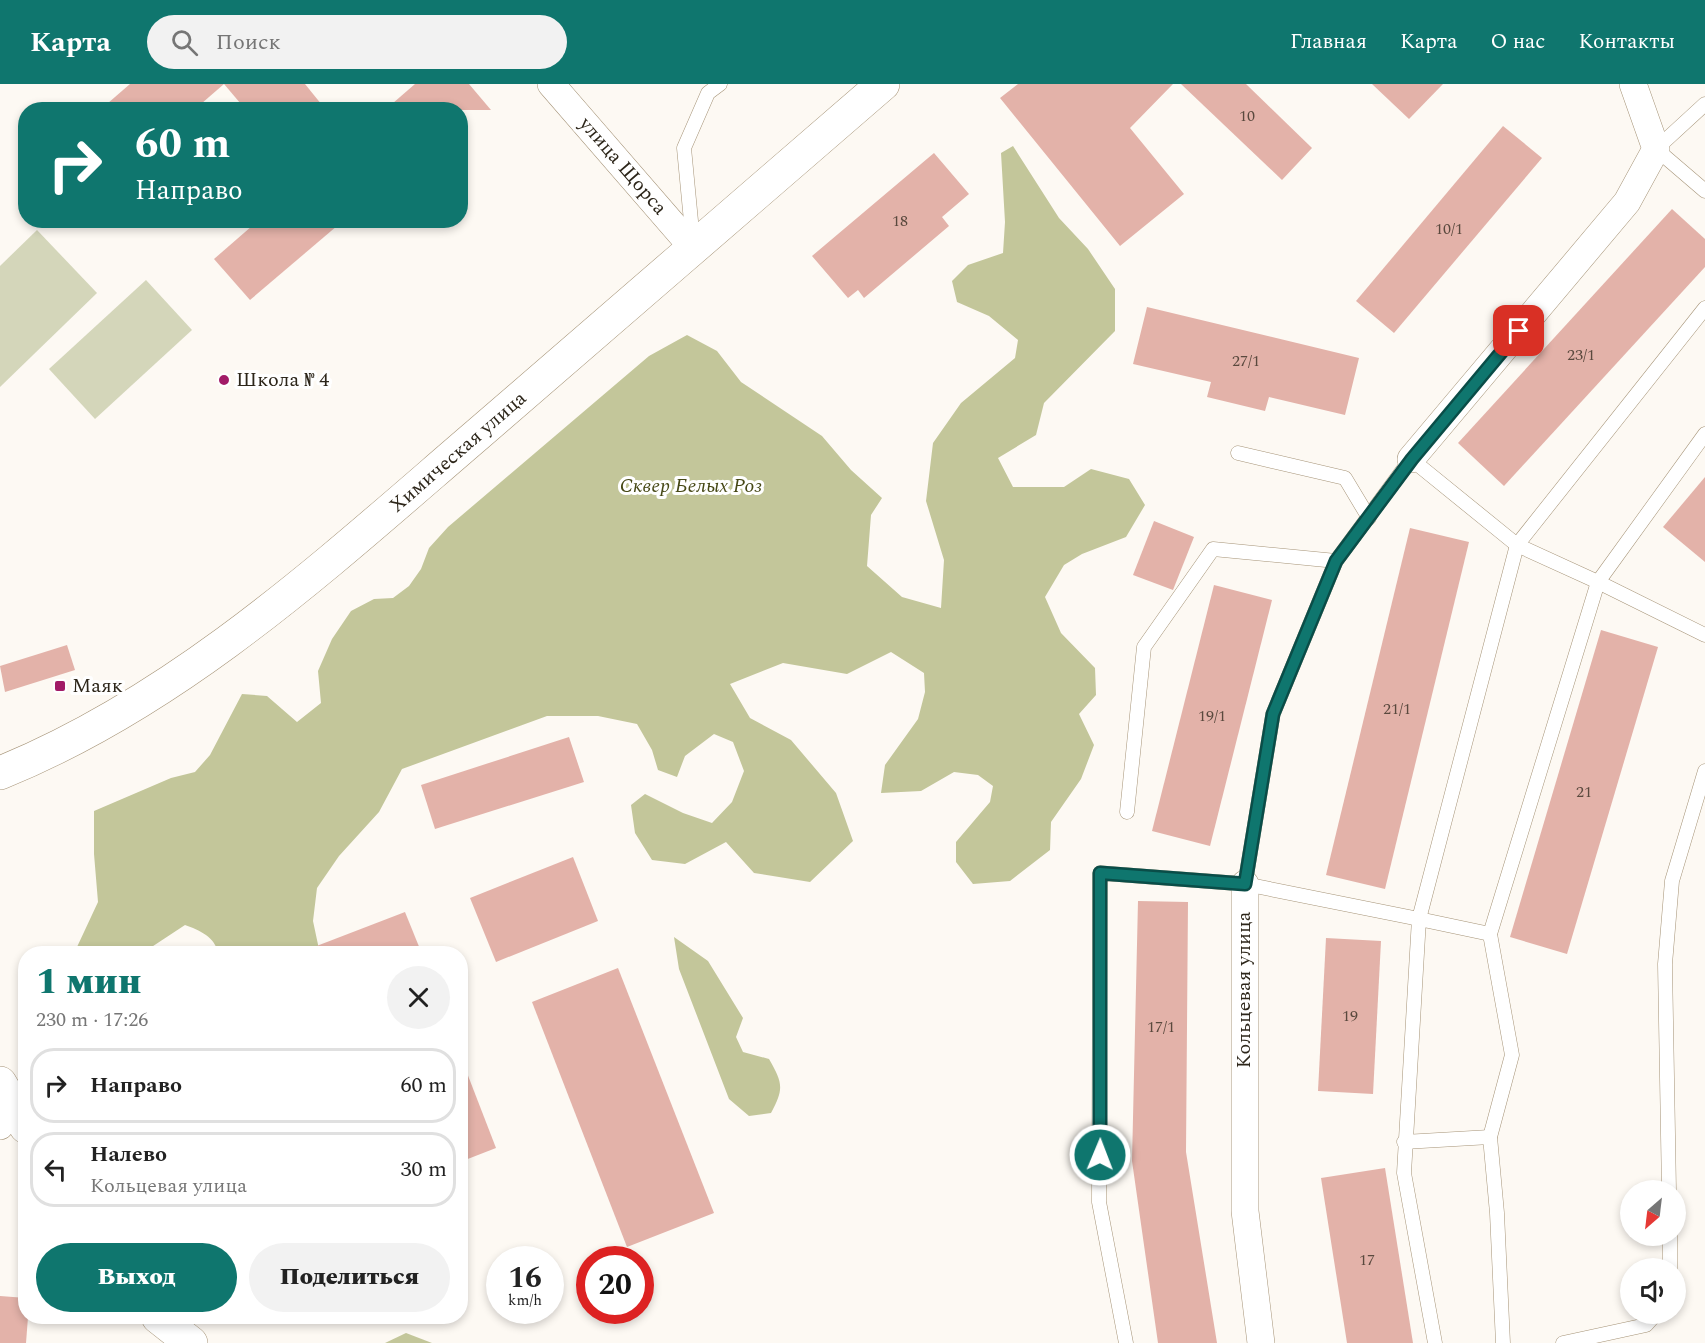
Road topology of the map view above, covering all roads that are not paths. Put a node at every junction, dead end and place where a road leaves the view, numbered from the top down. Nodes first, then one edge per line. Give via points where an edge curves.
1 (551, 84) edge
2 (720, 84) edge
3 (883, 84) edge
4 (1633, 84) edge
5 (1705, 104) edge
6 (1656, 149) junction
7 (1705, 191) edge
8 (694, 249) junction
9 (1705, 308) edge
10 (1705, 434) edge
11 (1238, 453) dead end
12 (1412, 459) junction
13 (1369, 518) junction
14 (1517, 545) junction
15 (1336, 561) junction
16 (1598, 582) junction
17 (1705, 635) edge
18 (1705, 771) edge
19 (0, 773) edge
20 (1126, 812) dead end
21 (1245, 884) junction
22 (1419, 919) junction
23 (1490, 933) junction
24 (1490, 1137) junction
25 (1404, 1142) junction
26 (1669, 1180) edge
27 (167, 1324) edge
28 (1647, 1324) edge
29 (191, 1343) edge
30 (1126, 1343) edge
31 (1261, 1343) edge
32 (1435, 1343) edge
33 (1503, 1343) edge
34 (1563, 1343) edge

1 - 8 street, улица Щорса
2 - 8 lane via 708,93 684,147
3 - 8 street, Химическая улица
4 - 6 street
5 - 6 lane
6 - 7 lane
6 - 12 street, Кольцевая улица via 1627,202
8 - 19 street, Химическая улица via 336,556 206,657 102,726
9 - 14 lane
10 - 16 lane
11 - 13 lane via 1345,478
12 - 13 lane, Кольцевая улица
12 - 14 lane
13 - 15 lane, Кольцевая улица
14 - 16 lane
14 - 22 lane
15 - 20 lane via 1213,549 1144,647
15 - 21 lane, Кольцевая улица via 1273,714
16 - 17 lane
16 - 23 lane
18 - 26 lane via 1672,881 1665,964
21 - 22 lane
21 - 30 lane via 1100,873 1099,1202
21 - 31 street, Кольцевая улица via 1245,1211
22 - 23 lane
22 - 25 lane
23 - 24 lane via 1512,1055
24 - 25 lane
24 - 33 lane
25 - 32 lane via 1404,1173
27 - 29 street
28 - 34 lane

